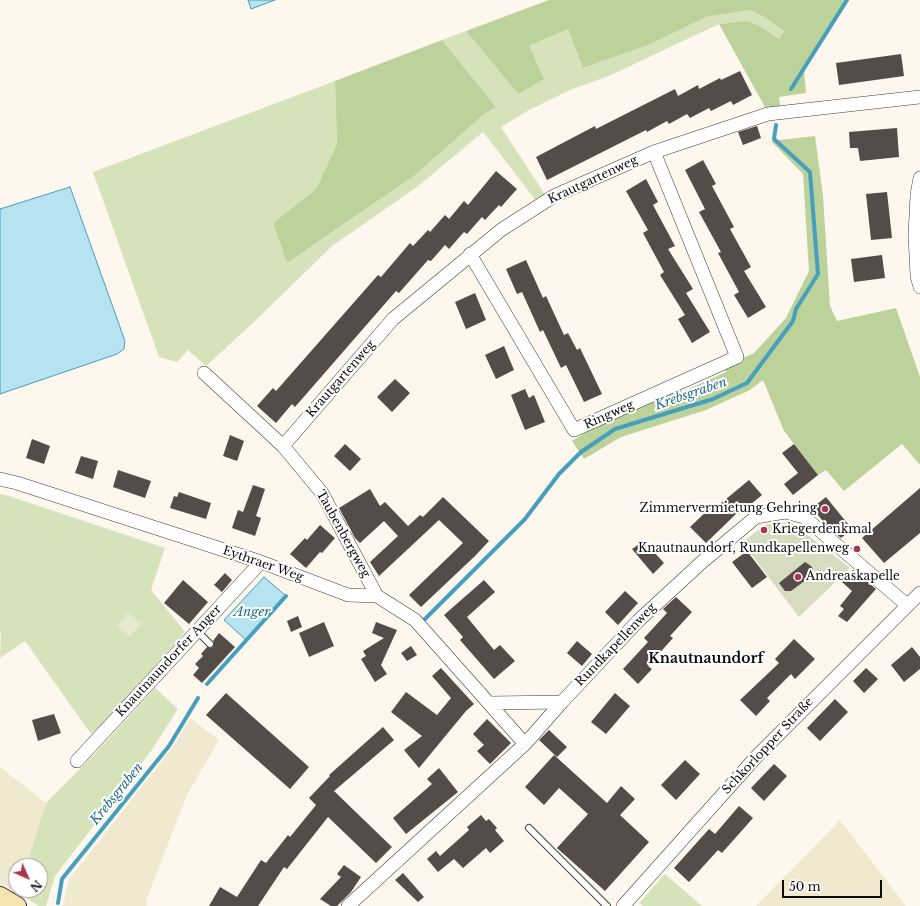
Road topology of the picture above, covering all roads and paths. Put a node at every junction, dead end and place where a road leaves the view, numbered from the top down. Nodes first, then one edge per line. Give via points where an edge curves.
1 (920, 97) edge
2 (654, 152) junction
3 (920, 178) edge
4 (470, 254) junction
5 (920, 287) edge
6 (204, 373) dead end
7 (283, 446) junction
8 (0, 479) edge
9 (261, 562) junction
10 (920, 593) edge
11 (376, 596) junction
12 (907, 605) junction
13 (197, 631) junction
14 (210, 644) dead end
15 (562, 702) junction
16 (490, 703) junction
17 (525, 744) junction
18 (77, 761) dead end
19 (529, 828) dead end
20 (0, 896) edge
21 (17, 906) edge
22 (348, 906) edge
23 (607, 906) edge
24 (623, 906) edge

1 - 2 street, Krautgartenweg via 768,114
2 - 4 street, Krautgartenweg via 554,196 501,230
2 - 4 street, Ringweg via 738,357 574,430
3 - 5 street via 915,235
4 - 7 street, Krautgartenweg via 393,319
6 - 7 street, Taubenbergweg
7 - 11 street, Taubenbergweg via 322,493
8 - 9 street, Eythraer Weg
9 - 11 street, Eythraer Weg via 348,595
9 - 13 street, Knautnaundorfer Anger
10 - 12 street, Schkorlopper Straße
11 - 16 street, Eythraer Weg via 415,620
12 - 15 street, Rundkapellenweg via 804,517 785,512 756,517 638,621
12 - 24 street, Schkorlopper Straße via 757,756
13 - 14 lane
13 - 18 street, Knautnaundorfer Anger
15 - 16 street
15 - 17 street, Rundkapellenweg
16 - 17 street, Eythraer Weg
17 - 22 street, Rundkapellenweg
19 - 23 lane
20 - 21 main road

